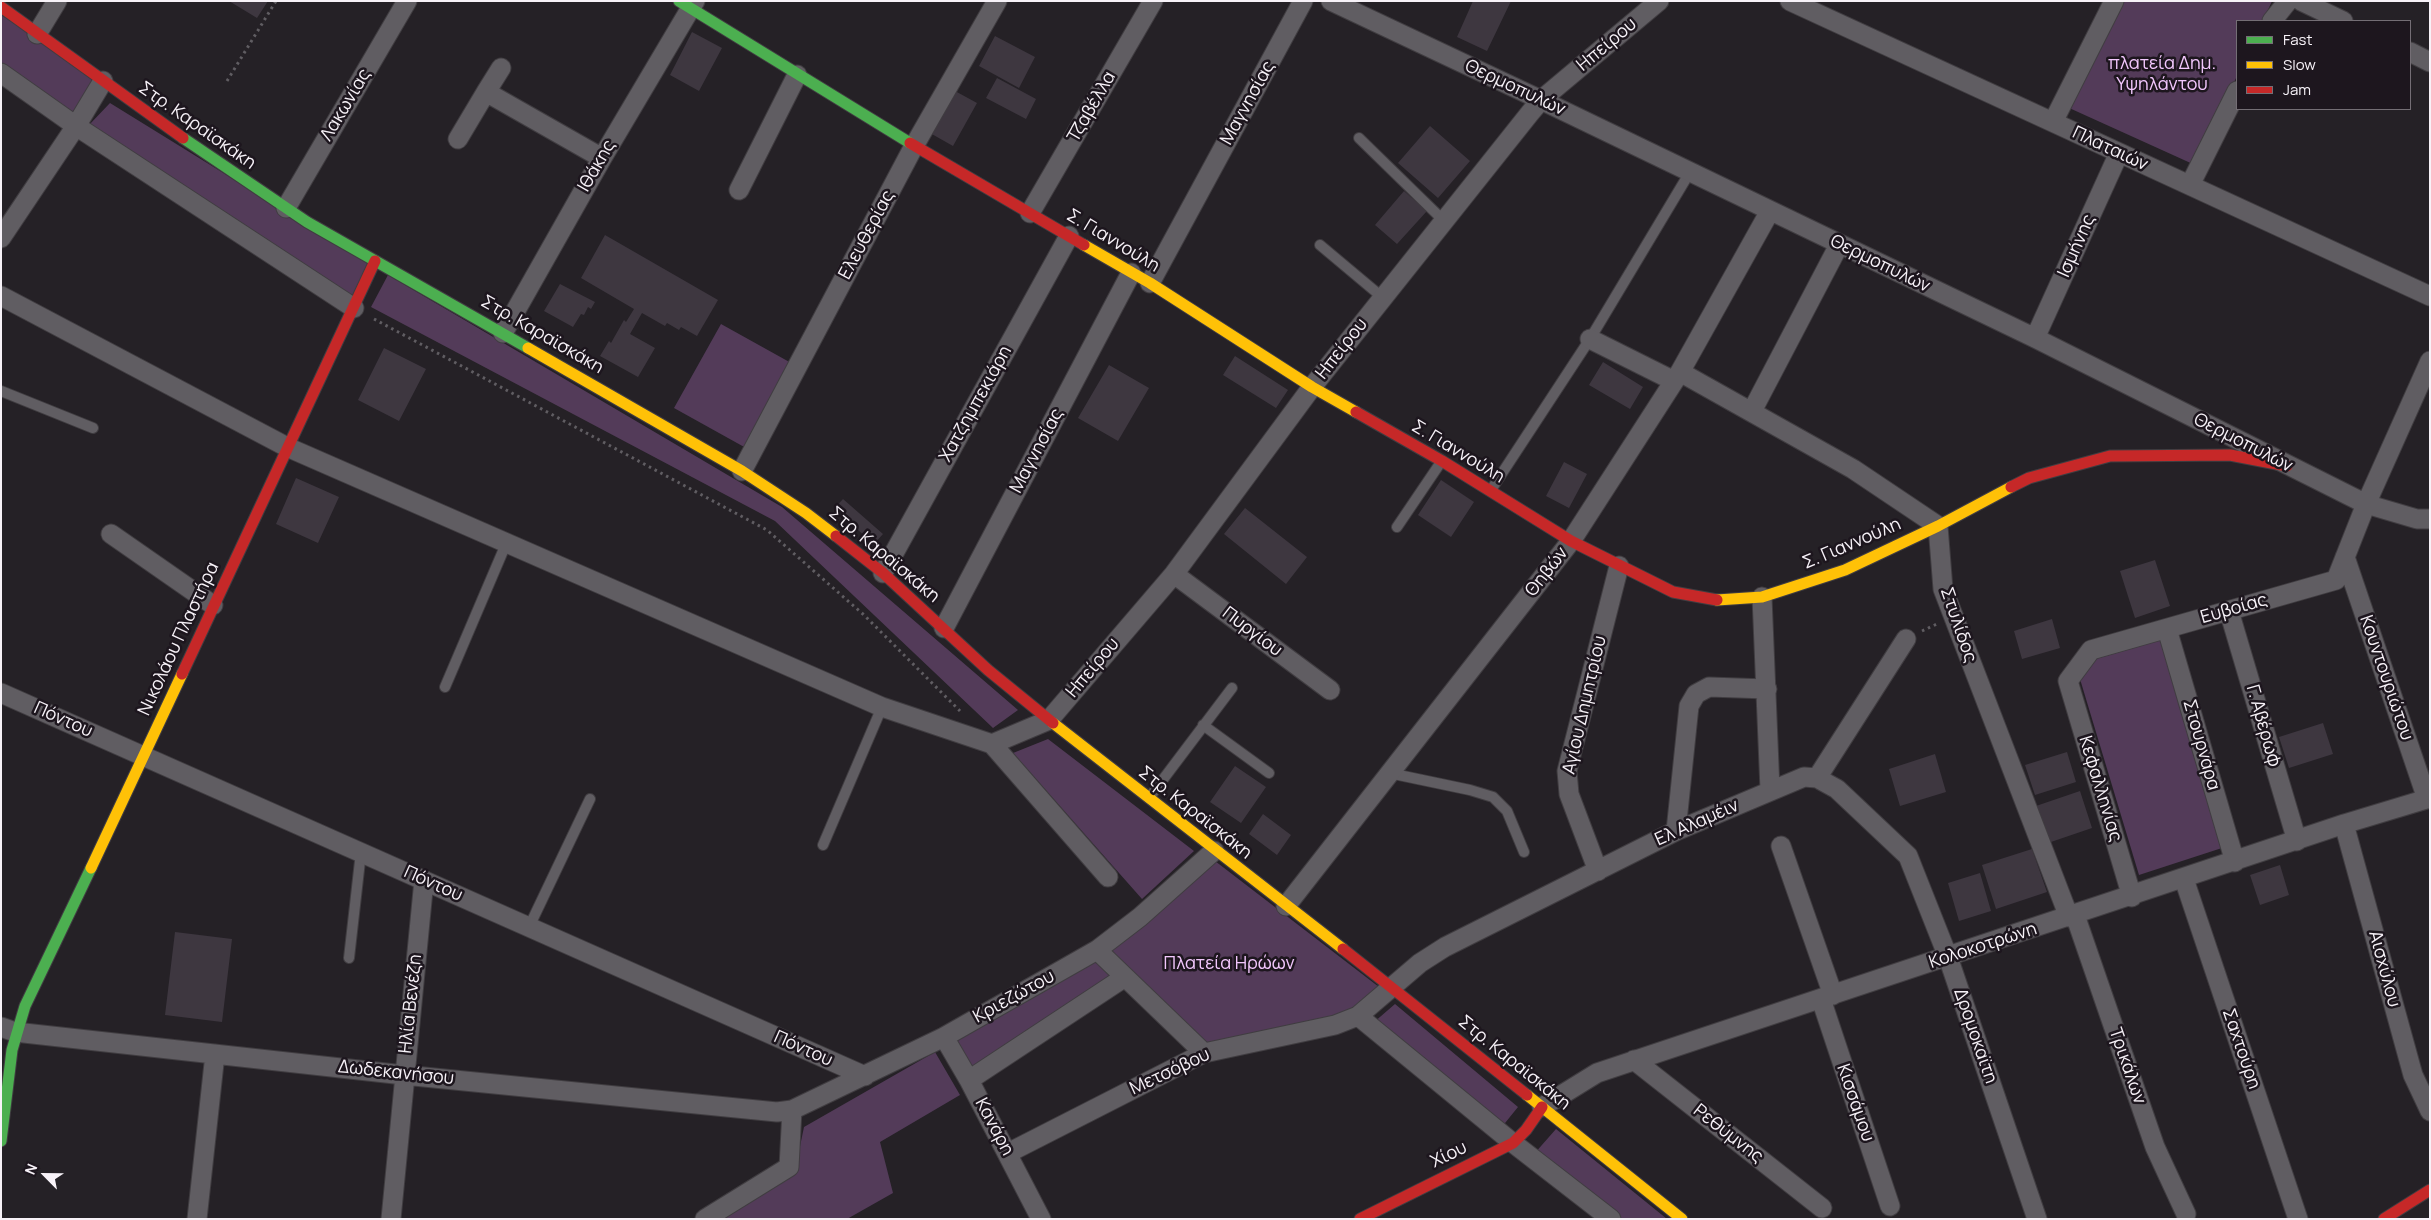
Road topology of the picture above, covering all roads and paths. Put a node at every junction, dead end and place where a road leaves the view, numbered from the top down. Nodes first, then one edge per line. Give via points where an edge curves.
1 (57, 1) edge
2 (276, 1) edge
3 (407, 1) edge
4 (997, 1) edge
5 (1153, 1) edge
6 (1303, 1) edge
7 (1331, 1) edge
8 (1659, 1) edge
9 (1790, 1) edge
10 (2114, 1) edge
11 (2288, 1) edge
12 (2301, 1) edge
13 (688, 4) edge
14 (1, 7) edge
15 (2273, 20) edge
16 (2341, 20) edge
17 (38, 34) junction
18 (2411, 52) edge
19 (2430, 62) edge
20 (501, 68) dead end
21 (1, 73) edge
22 (797, 75) junction
23 (103, 81) junction
24 (226, 81) dead end
25 (486, 92) junction
26 (2236, 93) edge
27 (1541, 100) junction
28 (2053, 122) junction
29 (76, 126) junction
30 (1359, 138) dead end
31 (458, 139) dead end
32 (914, 146) junction
33 (2119, 153) junction
34 (602, 158) junction
35 (1690, 172) junction
36 (2190, 185) junction
37 (739, 190) dead end
38 (286, 208) junction
39 (1770, 211) junction
40 (1030, 213) junction
41 (1443, 220) junction
42 (1070, 236) junction
43 (1, 238) edge
44 (1320, 245) dead end
45 (1839, 245) junction
46 (376, 261) junction
47 (1131, 273) junction
48 (1150, 283) junction
49 (1, 296) edge
50 (2430, 296) edge
51 (1382, 297) junction
52 (354, 308) junction
53 (503, 333) junction
54 (2036, 338) junction
55 (1590, 339) junction
56 (2430, 361) edge
57 (1677, 376) junction
58 (1312, 387) junction
59 (1, 391) edge
60 (1752, 411) junction
61 (93, 428) dead end
62 (287, 447) junction
63 (1442, 461) junction
64 (2287, 466) junction
65 (742, 471) junction
66 (1491, 491) junction
67 (2366, 504) junction
68 (2430, 519) edge
69 (1938, 526) junction
70 (1397, 527) dead end
71 (111, 534) dead end
72 (1571, 540) junction
73 (506, 544) junction
74 (2345, 557) junction
75 (1620, 566) junction
76 (883, 573) junction
77 (1174, 574) junction
78 (1762, 597) junction
79 (213, 605) junction
80 (2229, 611) junction
81 (1954, 616) junction
82 (944, 628) junction
83 (2167, 628) junction
84 (1906, 639) joint
85 (2068, 681) joint
86 (444, 687) dead end
87 (1232, 688) dead end
88 (1767, 689) junction
89 (1330, 690) dead end
90 (1, 693) edge
91 (882, 707) junction
92 (965, 717) dead end
93 (1049, 720) junction
94 (1203, 725) junction
95 (992, 744) junction
96 (145, 757) junction
97 (1269, 773) dead end
98 (1389, 773) junction
99 (1817, 778) junction
100 (1770, 790) junction
101 (2428, 798) edge
102 (590, 799) dead end
103 (1148, 799) junction
104 (2344, 824) junction
105 (1676, 831) junction
106 (2297, 842) junction
107 (823, 844) dead end
108 (1781, 846) dead end
109 (1214, 851) junction
110 (361, 852) junction
111 (1524, 852) dead end
112 (2235, 862) junction
113 (1598, 870) junction
114 (1108, 877) dead end
115 (2184, 879) junction
116 (424, 880) junction
117 (2132, 896) junction
118 (1286, 906) junction
119 (2072, 916) junction
120 (529, 927) junction
121 (1097, 950) junction
122 (1948, 957) junction
123 (349, 958) dead end
124 (1125, 977) junction
125 (1393, 988) junction
126 (1827, 997) junction
127 (1358, 1016) junction
128 (8, 1030) edge
129 (944, 1037) junction
130 (1204, 1053) junction
131 (215, 1054) junction
132 (1634, 1060) junction
133 (404, 1075) junction
134 (865, 1076) junction
135 (969, 1080) junction
136 (1542, 1107) junction
137 (792, 1110) junction
138 (2430, 1112) edge
139 (1, 1141) edge
140 (1513, 1143) junction
141 (1008, 1153) junction
142 (2430, 1190) edge
143 (1890, 1206) dead end
144 (1822, 1208) dead end
145 (2186, 1214) dead end
146 (197, 1219) edge
147 (391, 1219) edge
148 (705, 1219) edge
149 (1041, 1219) edge
150 (1360, 1219) edge
151 (1611, 1219) edge
152 (1682, 1219) edge
153 (2037, 1219) edge
154 (2298, 1219) edge
155 (2384, 1219) edge

1 - 17 street
2 - 24 path
3 - 38 street, Λακωνίας
4 - 32 street, Ελευθερίας
5 - 40 street, Τζαβέλλα
6 - 48 street, Μαγνησίας
7 - 27 street, Θερμοπυλών
8 - 27 street, Ηπείρου
9 - 28 street, Πλαταιών
10 - 28 street
11 - 15 street
12 - 16 street
13 - 22 street, Σ. Γιαννούλη
13 - 34 street, Ιθάκης
14 - 17 street, Στρ. Καραϊσκάκη
17 - 23 street, Στρ. Καραϊσκάκη
18 - 19 street
20 - 25 street
21 - 29 street
22 - 32 street, Σ. Γιαννούλη
22 - 37 street
23 - 29 street
23 - 38 street, Στρ. Καραϊσκάκη
25 - 31 street
25 - 34 street
26 - 36 street
27 - 35 street, Θερμοπυλών
27 - 41 street, Ηπείρου
28 - 33 street, Πλαταιών
29 - 43 street
29 - 52 street
30 - 41 lane
32 - 40 street, Σ. Γιαννούλη
32 - 65 street, Ελευθερίας
33 - 36 street, Πλαταιών
33 - 54 street, Ισμήνης
34 - 53 street, Ιθάκης
35 - 39 street, Θερμοπυλών
35 - 55 lane
36 - 50 street, Πλαταιών
38 - 46 street, Στρ. Καραϊσκάκη
39 - 45 street, Θερμοπυλών
39 - 57 street, Θηβών
40 - 42 street, Σ. Γιαννούλη
41 - 51 street, Ηπείρου
42 - 47 street, Σ. Γιαννούλη
42 - 76 street, Χατζημπεκιάρη
44 - 51 lane
45 - 54 street, Θερμοπυλών
45 - 60 street
46 - 52 street, Νικολάου Πλαστήρα
46 - 53 street, Στρ. Καραϊσκάκη
47 - 48 street, Σ. Γιαννούλη
47 - 82 street, Μαγνησίας
48 - 58 street, Σ. Γιαννούλη
49 - 62 street
51 - 58 street, Ηπείρου
52 - 62 street, Νικολάου Πλαστήρα
52 - 92 path via 767,530 864,615
53 - 65 street, Στρ. Καραϊσκάκη
54 - 64 street, Θερμοπυλών
55 - 57 street
55 - 66 lane
56 - 67 street, Ευβοίας
57 - 60 street
57 - 72 street, Θηβών
58 - 63 street, Σ. Γιαννούλη
58 - 77 street, Ηπείρου
59 - 61 lane
60 - 69 street via 1853,469
62 - 73 street
62 - 79 street, Νικολάου Πλαστήρα
63 - 66 street, Σ. Γιαννούλη
63 - 70 lane
64 - 67 street, Θερμοπυλών
64 - 69 street, Σ. Γιαννούλη via 2230,455 2110,456 2029,478
65 - 76 street, Στρ. Καραϊσκάκη via 806,513
66 - 72 street, Σ. Γιαννούλη
67 - 68 street, Θερμοπυλών via 2417,519
67 - 74 street, Ευβοίας
69 - 78 street, Σ. Γιαννούλη via 1845,570
69 - 81 street, Στυλίδος via 1943,589
71 - 79 street
72 - 75 street, Σ. Γιαννούλη
72 - 98 street, Θηβών
73 - 86 lane
73 - 91 street
74 - 80 street, Ευβοίας via 2336,580
74 - 101 street, Κουντουριώτου
75 - 78 street, Σ. Γιαννούλη via 1673,592 1713,600
75 - 113 street, Αγίου Δημητρίου via 1567,771 1569,794
76 - 82 street, Στρ. Καραϊσκάκη
77 - 89 street, Πυργίου
77 - 93 street, Ηπείρου
78 - 88 street
79 - 96 street, Νικολάου Πλαστήρα
80 - 83 street, Ευβοίας
80 - 106 street, Γ. Αβέρωφ
81 - 84 path
81 - 119 street, Στυλίδος
82 - 93 street, Στρ. Καραϊσκάκη via 988,670
83 - 85 street, Ευβοίας via 2091,650
83 - 112 street, Στουρνάρα
84 - 99 street
85 - 117 street, Κεφαλληνίας
87 - 94 lane
88 - 100 street
88 - 105 street via 1709,687 1696,694 1689,706
90 - 96 street, Πόντου
91 - 95 street
91 - 107 lane
93 - 95 street
93 - 103 street, Στρ. Καραϊσκάκη
94 - 97 lane
94 - 103 lane
95 - 114 street
96 - 110 street, Πόντου
96 - 128 street, Νικολάου Πλαστήρα via 25,1006
98 - 111 lane via 1493,797 1507,811
98 - 118 street, Θηβών
99 - 100 street, Ελ Αλαμέιν via 1804,777
99 - 122 street, Δρομοκαϊτη via 1837,789 1908,856
100 - 105 street, Ελ Αλαμέιν
101 - 104 street, Κολοκοτρώνη
102 - 120 lane
103 - 109 street, Στρ. Καραϊσκάκη
104 - 106 street, Κολοκοτρώνη
104 - 138 street, Αισχύλου via 2413,1075
105 - 113 street, Ελ Αλαμέιν
106 - 112 street, Κολοκοτρώνη
108 - 126 street, Κισσάμου
109 - 118 street, Στρ. Καραϊσκάκη
109 - 121 street, Κριεζώτου via 1140,917
110 - 116 street, Πόντου
110 - 123 lane
112 - 115 street, Κολοκοτρώνη
113 - 125 street, Ελ Αλαμέιν via 1445,947 1420,963
115 - 117 street, Κολοκοτρώνη
115 - 154 street, Σαχτούρη
116 - 120 street, Πόντου
116 - 133 street, Ηλία Βενέζη
117 - 119 street, Κολοκοτρώνη
118 - 125 street, Στρ. Καραϊσκάκη
119 - 122 street, Κολοκοτρώνη
119 - 145 street, Τρικάλων via 2154,1147
120 - 134 street, Πόντου
121 - 124 street
121 - 129 street, Κριεζώτου
122 - 126 street, Κολοκοτρώνη
122 - 153 street, Δρομοκαϊτη
124 - 130 street
124 - 135 street
125 - 127 street, Μετσόβου
125 - 136 street, Στρ. Καραϊσκάκη
126 - 132 street, Κολοκοτρώνη
126 - 143 street, Κισσάμου
127 - 130 street, Μετσόβου via 1335,1025
127 - 140 street
128 - 131 street, Δωδεκανήσου
128 - 139 street, Νικολάου Πλαστήρα
129 - 134 street, Κριεζώτου
129 - 135 street, Κανάρη
130 - 141 street, Μετσόβου
131 - 133 street, Δωδεκανήσου
131 - 146 street
132 - 136 street, Κολοκοτρώνη via 1597,1073
132 - 144 street, Ρεθύμνης
133 - 137 street, Δωδεκανήσου via 777,1112
133 - 147 street, Ηλία Βενέζη
134 - 137 street, Κριεζώτου
135 - 141 street, Κανάρη
136 - 140 street, Χίου
136 - 152 street, Στρ. Καραϊσκάκη
137 - 148 street via 788,1167
140 - 150 street, Χίου
140 - 151 street
141 - 149 street, Κανάρη
142 - 155 street

